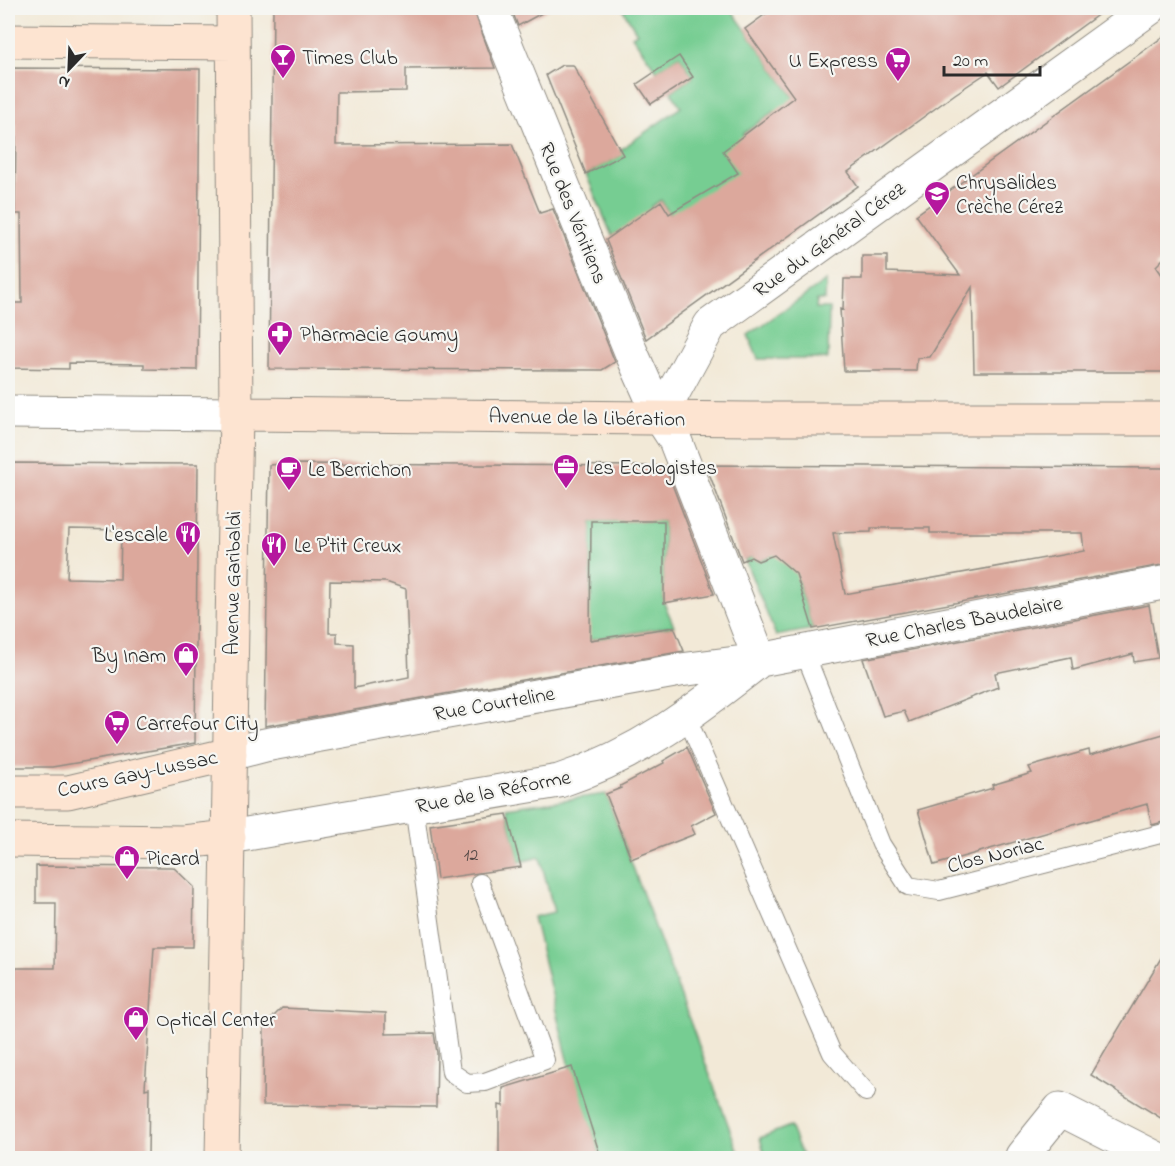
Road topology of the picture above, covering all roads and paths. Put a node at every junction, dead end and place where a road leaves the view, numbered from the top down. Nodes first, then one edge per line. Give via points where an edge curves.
1 (233, 8) edge
2 (491, 8) edge
3 (1150, 8) edge
4 (8, 41) edge
5 (233, 43) junction
6 (8, 412) edge
7 (236, 414) junction
8 (660, 417) junction
9 (1167, 419) edge
10 (1167, 582) edge
11 (804, 651) junction
12 (760, 660) junction
13 (687, 718) junction
14 (230, 754) junction
15 (8, 792) edge
16 (414, 806) junction
17 (1167, 832) edge
18 (229, 837) junction
19 (8, 840) edge
20 (480, 884) dead end
21 (866, 1092) dead end
22 (1022, 1156) dead end
23 (222, 1158) edge
24 (1156, 1158) edge

1 - 5 main road, Avenue Garibaldi
2 - 8 street, Rue des Vénitiens
3 - 8 street, Rue du Général Cérez via 710,325
4 - 5 main road
5 - 7 main road, Avenue Garibaldi
6 - 7 street, Avenue de la Libération
7 - 8 main road, Avenue de la Libération
7 - 14 main road, Avenue Garibaldi
8 - 9 main road, Avenue de la Libération
8 - 12 street, Rue des Vénitiens via 675,441
10 - 11 street, Rue Charles Baudelaire
11 - 12 street, Rue Charles Baudelaire
11 - 17 lane, Clos Noriac via 881,844 908,886 939,891
12 - 13 street, Rue de la Réforme
12 - 14 street, Rue Courteline via 680,670
13 - 16 street, Rue de la Réforme via 612,761 567,779
13 - 21 lane via 832,1053
14 - 15 main road, Cours Gay-Lussac via 68,792
14 - 18 main road, Avenue Garibaldi
16 - 18 street, Rue de la Réforme
16 - 20 lane via 452,1072 467,1083 485,1082 545,1059
18 - 19 main road via 183,842
18 - 23 main road, Avenue Garibaldi
22 - 24 street via 1060,1109

